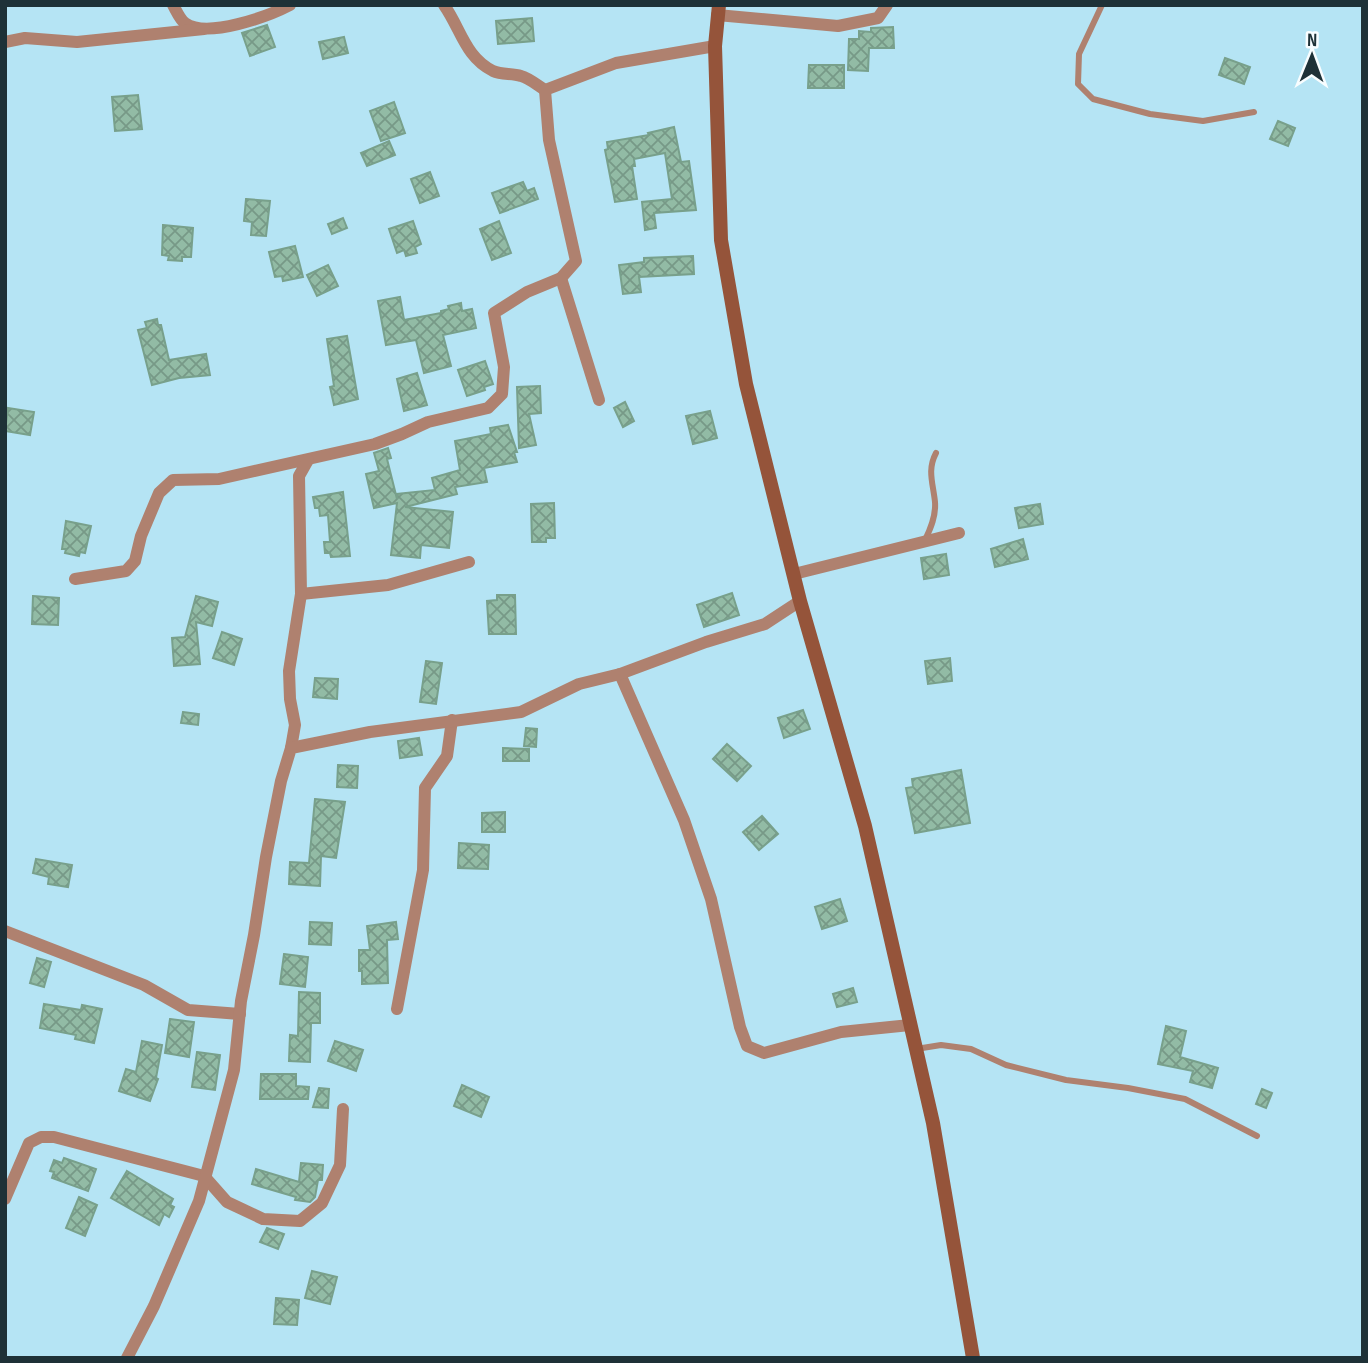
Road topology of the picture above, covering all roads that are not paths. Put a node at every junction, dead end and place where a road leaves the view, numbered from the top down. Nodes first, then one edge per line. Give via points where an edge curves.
1 (173, 5) edge
2 (290, 5) edge
3 (444, 5) edge
4 (887, 5) edge
5 (1102, 5) edge
6 (718, 10) edge
7 (204, 29) junction
8 (5, 41) edge
9 (715, 46) junction
10 (545, 90) junction
11 (1254, 112) dead end
12 (561, 278) junction
13 (599, 400) dead end
14 (936, 453) dead end
15 (308, 460) junction
16 (959, 533) dead end
17 (925, 540) junction
18 (470, 562) dead end
19 (794, 574) junction
20 (75, 579) dead end
21 (301, 594) junction
22 (800, 601) junction
23 (620, 674) junction
24 (452, 720) junction
25 (291, 748) junction
26 (5, 931) edge
27 (397, 1009) dead end
28 (240, 1014) junction
29 (910, 1025) junction
30 (916, 1049) junction
31 (343, 1109) dead end
32 (1258, 1136) dead end
33 (204, 1176) junction
34 (5, 1199) edge
35 (127, 1358) edge
36 (973, 1358) edge

1 - 7 street via 186,23
2 - 7 street via 244,23
3 - 10 street via 461,41 477,61 495,72 522,76
4 - 6 street via 878,18 838,26
5 - 11 lane via 1079,54 1078,84 1093,99 1150,114 1203,121
6 - 9 street
7 - 8 street via 77,42
9 - 10 street via 616,63
9 - 19 street via 721,240 746,384
10 - 12 street via 549,140 576,261
12 - 13 street
12 - 15 street via 494,313 504,367 502,394 488,408
14 - 17 lane via 930,464 933,523
15 - 20 street via 219,479 173,480 159,493 135,562 126,571
15 - 21 street via 299,476
16 - 17 street
17 - 19 street
18 - 21 street via 387,585
19 - 22 street
21 - 25 street via 289,671 295,725
22 - 23 street via 765,624
22 - 29 street via 865,826
23 - 24 street via 579,684 521,712
23 - 29 street via 684,820 711,899 747,1046 764,1053 841,1032
24 - 25 street
24 - 27 street via 447,757 425,788 423,870
25 - 28 street via 265,857
26 - 28 street via 144,985 188,1010
28 - 33 street via 234,1070
29 - 30 street
30 - 32 lane via 941,1045 971,1049 1006,1065 1066,1080 1185,1099
30 - 36 street
31 - 33 street via 340,1165 322,1203 300,1221 263,1219 227,1202
33 - 34 street via 41,1137 29,1143
33 - 35 street via 199,1201

